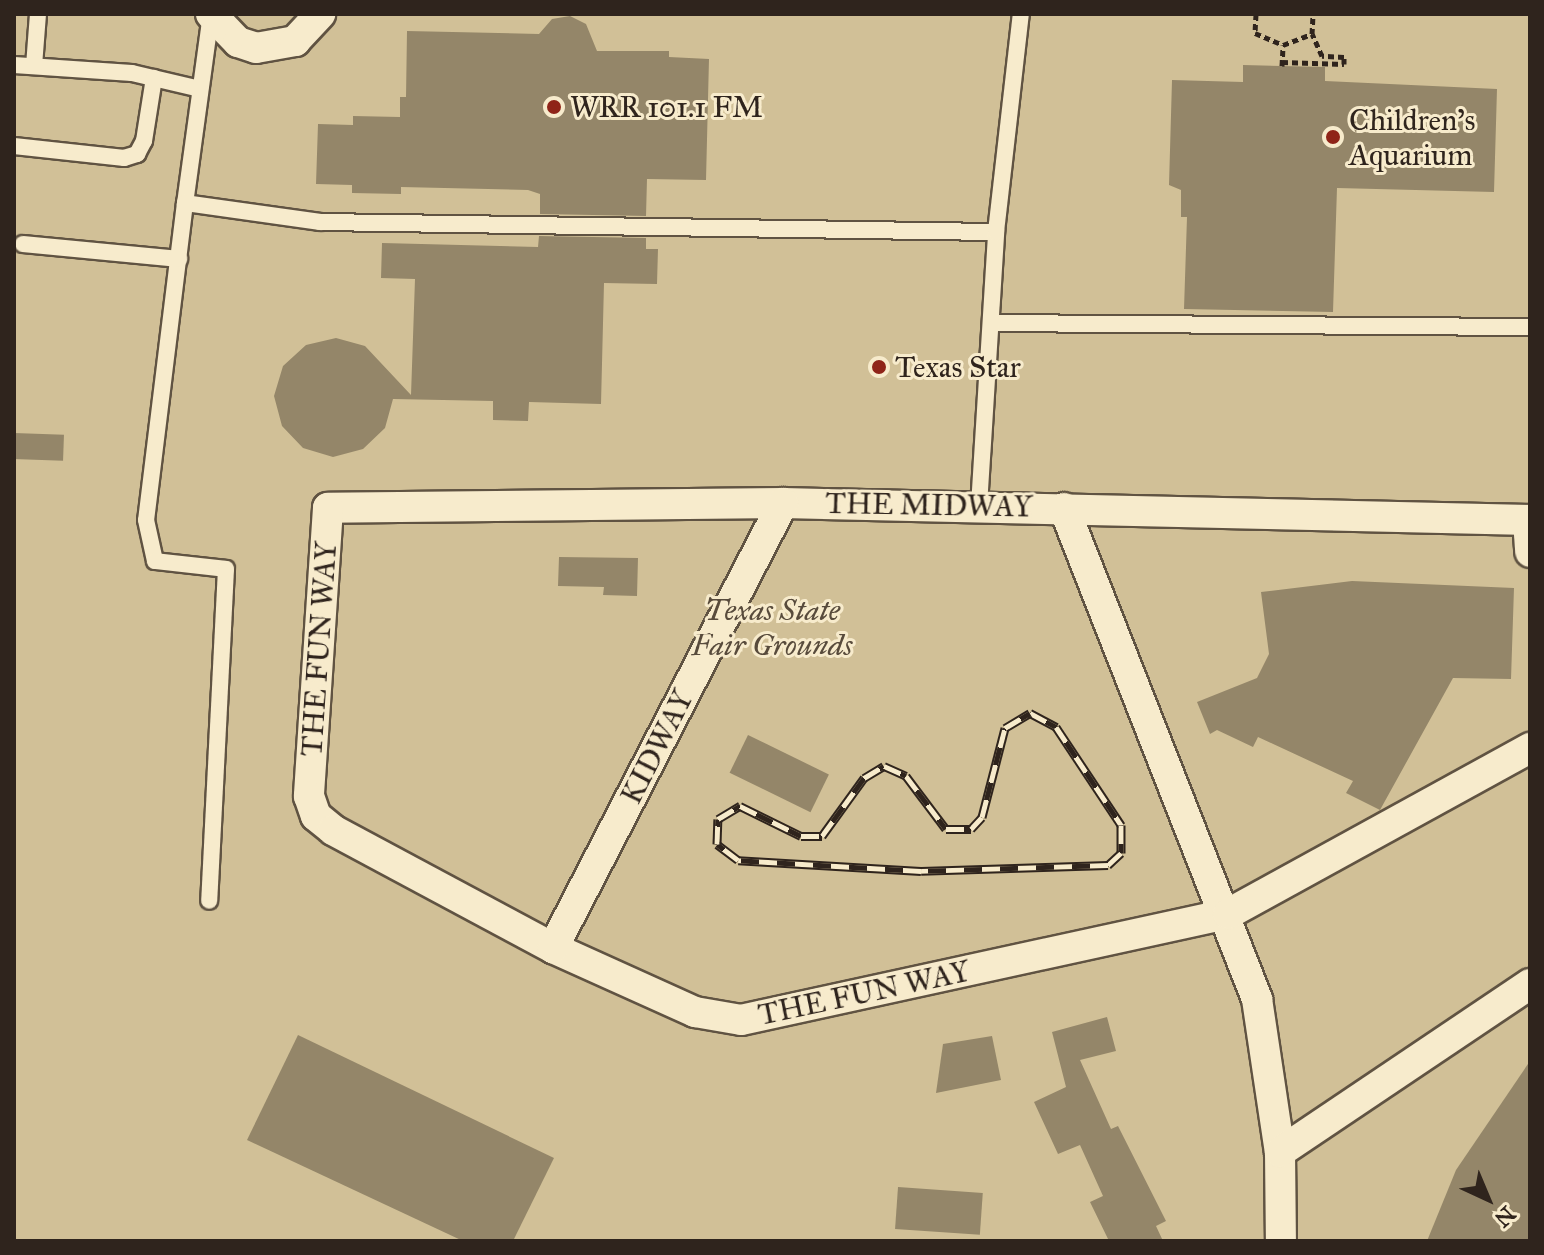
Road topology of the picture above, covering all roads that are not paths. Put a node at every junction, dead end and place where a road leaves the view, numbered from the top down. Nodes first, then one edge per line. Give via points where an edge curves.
1 (38, 14) edge
2 (211, 14) edge
3 (320, 14) edge
4 (1021, 14) edge
5 (14, 65) edge
6 (34, 66) junction
7 (154, 78) junction
8 (200, 89) junction
9 (14, 146) edge
10 (185, 203) junction
11 (996, 232) junction
12 (23, 244) dead end
13 (179, 259) junction
14 (991, 323) junction
15 (1530, 327) edge
16 (783, 503) junction
17 (979, 506) junction
18 (328, 508) joint
19 (1064, 508) junction
20 (1529, 520) edge
21 (1530, 552) edge
22 (1530, 748) edge
23 (209, 901) dead end
24 (1228, 914) junction
25 (553, 948) junction
26 (1530, 984) edge
27 (1280, 1152) junction
28 (1281, 1241) edge

1 - 6 lane
2 - 3 street via 238,42 256,48 295,41
2 - 8 lane
4 - 11 lane
5 - 6 lane
6 - 7 lane
7 - 8 lane
7 - 9 lane via 137,154 124,158
8 - 10 lane
10 - 11 lane via 320,222
10 - 13 lane
11 - 14 lane
12 - 13 lane
13 - 23 lane via 146,520 155,561 226,569
14 - 15 lane
14 - 17 lane
16 - 17 street, THE MIDWAY
16 - 18 street, THE MIDWAY
16 - 25 street, KIDWAY
17 - 19 street, THE MIDWAY
18 - 25 street, THE FUN WAY via 309,796 316,816
19 - 20 street, THE MIDWAY
19 - 24 street
20 - 21 street
22 - 24 street, THE FUN WAY
24 - 25 street, THE FUN WAY via 741,1020 695,1012
24 - 27 street via 1257,999
26 - 27 street
27 - 28 street

